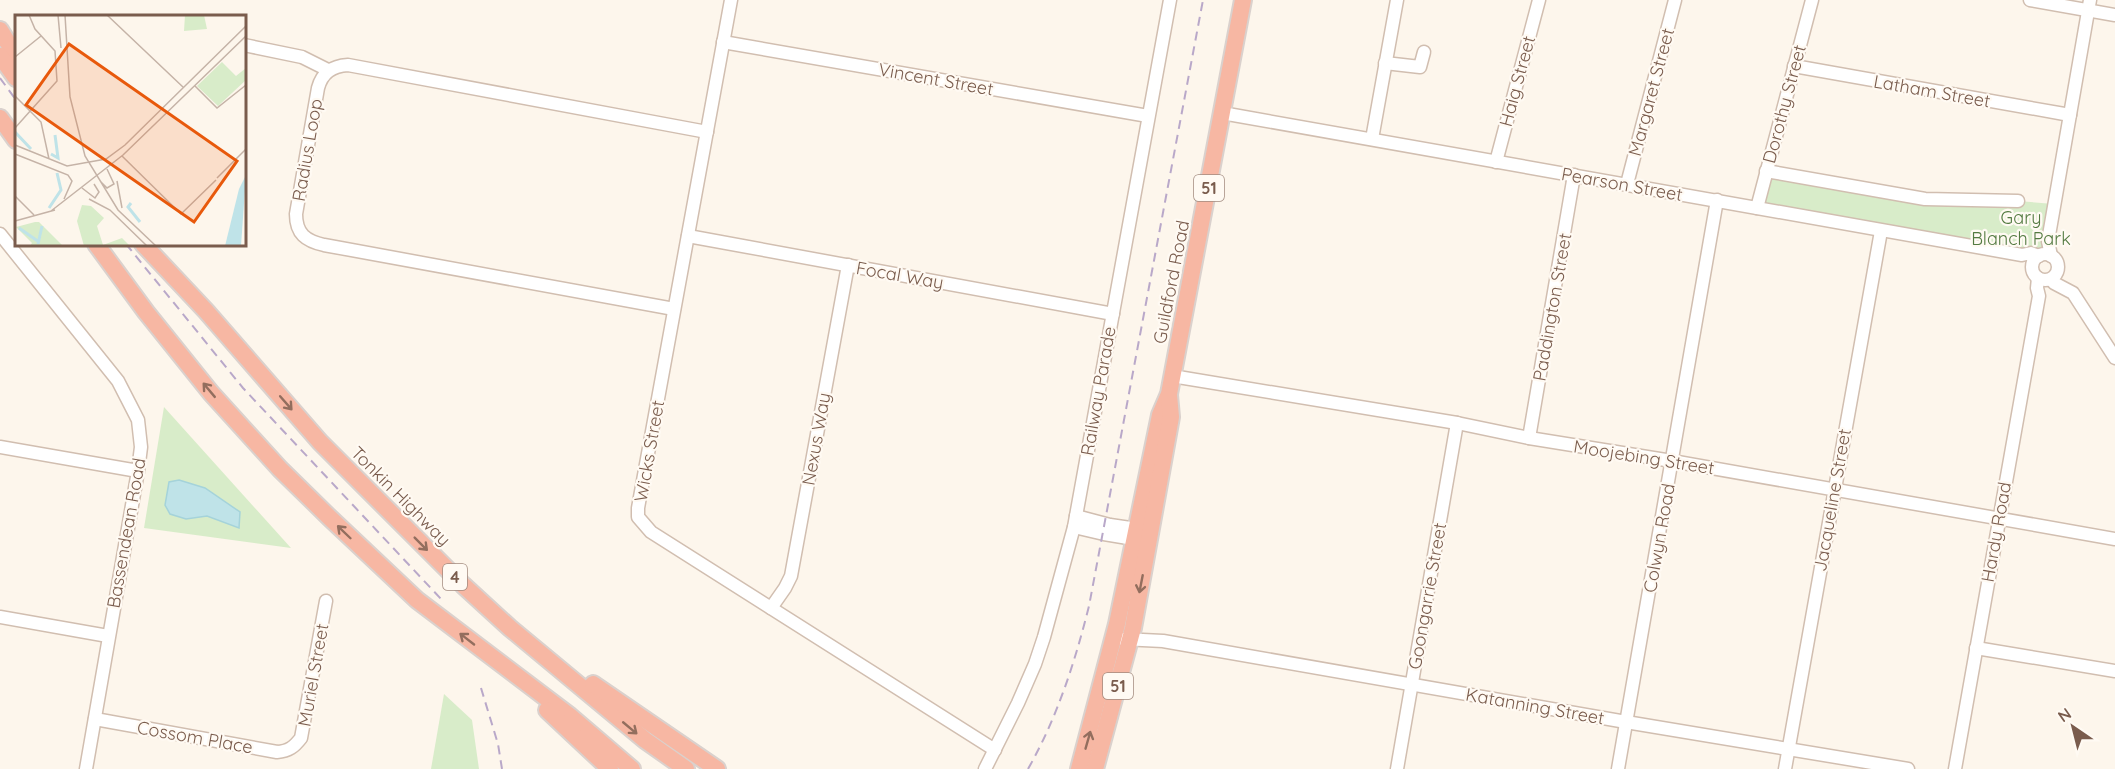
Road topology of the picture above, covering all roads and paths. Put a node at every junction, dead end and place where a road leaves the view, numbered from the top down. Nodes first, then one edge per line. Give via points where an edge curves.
1 (731, 0) edge
2 (1170, 0) edge
3 (1243, 0) edge
4 (1397, 0) edge
5 (1539, 0) edge
6 (1676, 0) edge
7 (1812, 0) edge
8 (2030, 0) edge
9 (2089, 5) edge
10 (2115, 15) edge
11 (0, 30) edge
12 (723, 42) junction
13 (246, 45) edge
14 (1425, 52) dead end
15 (15, 54) edge
16 (0, 56) edge
17 (1385, 63) junction
18 (1794, 66) junction
19 (328, 70) junction
20 (15, 77) edge
21 (1222, 113) junction
22 (2070, 115) junction
23 (1148, 116) junction
24 (0, 118) edge
25 (707, 132) junction
26 (0, 135) edge
27 (15, 139) edge
28 (1372, 139) junction
29 (15, 153) edge
30 (1496, 162) junction
31 (1766, 171) junction
32 (1574, 175) junction
33 (1627, 184) junction
34 (1717, 200) junction
35 (2018, 201) dead end
36 (1757, 208) junction
37 (1881, 231) junction
38 (0, 234) edge
39 (688, 236) junction
40 (145, 246) edge
41 (153, 246) edge
42 (98, 247) edge
43 (2041, 258) junction
44 (848, 265) junction
45 (2050, 280) junction
46 (675, 309) junction
47 (206, 311) junction
48 (1113, 314) junction
49 (2115, 358) edge
50 (1172, 376) junction
51 (1457, 423) junction
52 (1529, 438) junction
53 (0, 447) edge
54 (1672, 461) junction
55 (138, 471) junction
56 (1081, 486) junction
57 (1833, 490) junction
58 (1999, 520) junction
59 (1075, 521) junction
60 (1097, 523) junction
61 (1143, 535) junction
62 (2115, 539) edge
63 (326, 602) dead end
64 (771, 608) junction
65 (0, 617) edge
66 (510, 628) junction
67 (1123, 632) junction
68 (108, 636) junction
69 (1976, 648) junction
70 (492, 658) junction
71 (2115, 671) edge
72 (1411, 685) junction
73 (95, 719) junction
74 (1626, 722) junction
75 (295, 746) joint
76 (1789, 748) junction
77 (995, 750) junction
78 (1098, 764) edge
79 (86, 769) edge
80 (610, 769) edge
81 (632, 769) edge
82 (686, 769) edge
83 (717, 769) edge
84 (985, 769) edge
85 (1079, 769) edge
86 (1397, 769) edge
87 (1618, 769) edge
88 (1785, 769) edge
89 (1908, 769) edge
90 (1955, 769) edge

1 - 12 street, Wicks Street
2 - 23 street, Railway Parade
3 - 21 highway, Guildford Road / 51
4 - 17 street
5 - 30 street, Haig Street
6 - 33 street, Margaret Street
7 - 18 street, Dorothy Street
8 - 9 street
9 - 10 street
9 - 22 street
11 - 15 highway
12 - 23 street, Vincent Street
12 - 25 street, Wicks Street
13 - 19 street via 302,57
14 - 17 street via 1420,68
16 - 20 highway
17 - 28 street
18 - 22 street, Latham Street
18 - 31 street, Dorothy Street
19 - 25 street via 354,66
19 - 46 street, Radius Loop via 318,88 296,214 297,228 303,237 336,247
21 - 28 street, Pearson Street
21 - 50 highway, Guildford Road / 51
22 - 43 street via 2048,241
23 - 48 street, Railway Parade
24 - 27 highway
25 - 39 street, Wicks Street
26 - 29 highway
28 - 30 street, Pearson Street
30 - 32 street, Pearson Street
31 - 35 street via 1925,199
31 - 36 street, Dorothy Street
32 - 33 street, Pearson Street
32 - 52 street, Paddington Street
33 - 34 street, Pearson Street
34 - 36 street, Pearson Street
34 - 54 street, Colwyn Road
36 - 37 street, Pearson Street
37 - 43 street, Pearson Street via 2022,255 2031,253
37 - 57 street, Jacqueline Street
38 - 55 street, Bassendean Road via 118,381 138,420
39 - 44 street, Focal Way
39 - 46 street, Wicks Street
40 - 47 highway, Tonkin Highway / 4
41 - 47 highway
70 -> 42 highway, 4 via 417,600 280,469 211,393
43 - 45 street via 2032,268
43 - 45 street via 2057,262
44 - 48 street, Focal Way
44 - 64 street, Nexus Way via 791,576
45 - 49 street via 2078,300
45 - 58 street, Hardy Road via 2037,288 2039,296
46 - 64 street, Wicks Street via 638,517 651,532
47 -> 66 highway, Tonkin Highway / 4 via 320,442
48 - 56 street, Railway Parade
50 - 51 street, Moojebing Street
50 - 61 highway, Guildford Road / 51 via 1171,417
51 - 52 street, Moojebing Street
51 - 72 street, Goongarrie Street
52 - 54 street, Moojebing Street
53 - 55 street
54 - 57 street, Moojebing Street
54 - 74 street, Colwyn Road
55 - 68 street, Bassendean Road
56 - 59 street, Railway Parade
56 - 60 street
57 - 58 street, Moojebing Street
57 - 76 street, Jacqueline Street
58 - 62 street, Moojebing Street
58 - 69 street, Hardy Road
59 - 60 street
59 - 61 street via 1104,534
59 - 77 street, Railway Parade via 1044,637
60 - 61 street
61 - 67 highway, Guildford Road / 51
63 - 75 street, Muriel Street via 304,729
64 - 77 street, Wicks Street
65 - 68 street
66 -> 82 highway, Tonkin Highway / 4 via 645,740
66 - 83 highway
67 - 72 street, Katanning Street
67 - 78 highway, Guildford Road / 51
85 -> 67 highway, Guildford Road / 51
68 - 73 street, Bassendean Road
69 - 71 street
69 - 90 street, Hardy Road
70 - 80 highway
70 - 81 highway, 4 via 570,716
72 - 74 street, Katanning Street
72 - 86 street, Goongarrie Street
73 - 75 street, Cossom Place via 277,752
73 - 79 street, Bassendean Road
74 - 76 street, Katanning Street
74 - 87 street, Colwyn Road
76 - 88 street, Jacqueline Street
76 - 89 street, Katanning Street
77 - 84 street, Railway Parade

